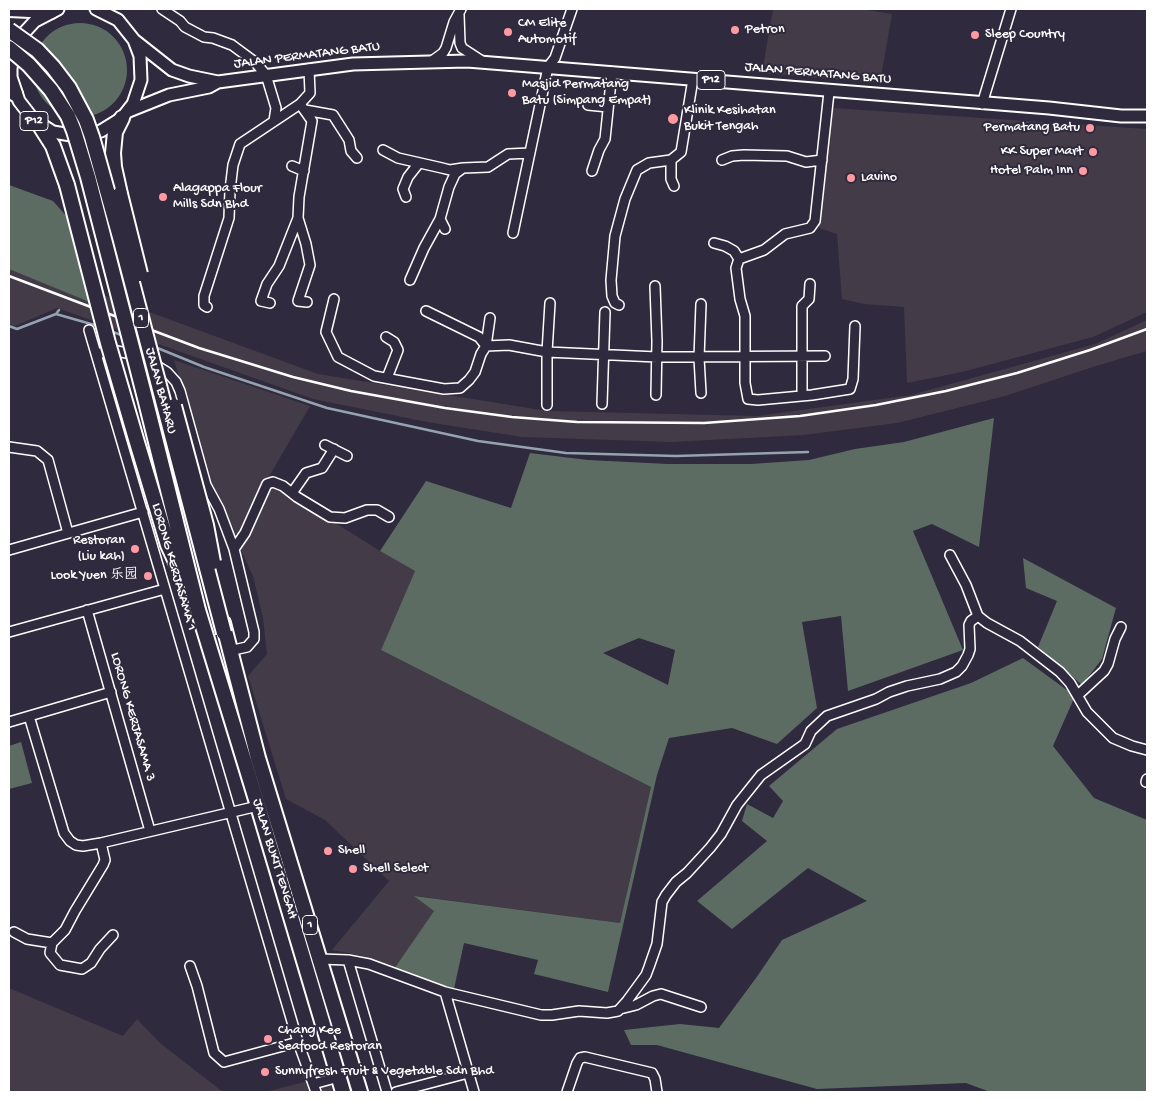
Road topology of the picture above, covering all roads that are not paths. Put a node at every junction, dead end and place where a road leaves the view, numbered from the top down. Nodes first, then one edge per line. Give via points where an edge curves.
1 (9, 9) edge
2 (96, 9) edge
3 (117, 9) edge
4 (162, 9) edge
5 (572, 9) edge
6 (1011, 9) edge
7 (55, 10) edge
8 (460, 12) edge
9 (124, 26) junction
10 (9, 30) edge
11 (134, 40) junction
12 (9, 48) edge
13 (432, 61) junction
14 (484, 62) junction
15 (548, 67) junction
16 (309, 69) junction
17 (612, 72) junction
18 (266, 75) junction
19 (693, 79) junction
20 (218, 82) junction
21 (12, 89) edge
22 (829, 92) junction
23 (982, 104) junction
24 (588, 105) dead end
25 (302, 107) junction
26 (608, 107) junction
27 (125, 114) junction
28 (1147, 116) edge
29 (274, 121) junction
30 (39, 124) junction
31 (383, 150) dead end
32 (530, 153) junction
33 (357, 158) dead end
34 (671, 160) junction
35 (722, 160) dead end
36 (822, 160) junction
37 (419, 163) junction
38 (292, 166) dead end
39 (463, 168) junction
40 (304, 171) junction
41 (592, 171) dead end
42 (674, 186) dead end
43 (406, 196) dead end
44 (298, 218) junction
45 (440, 219) junction
46 (445, 229) dead end
47 (513, 234) dead end
48 (714, 243) dead end
49 (739, 259) junction
50 (410, 280) dead end
51 (810, 284) dead end
52 (655, 286) dead end
53 (334, 299) dead end
54 (307, 302) dead end
55 (270, 303) dead end
56 (550, 303) dead end
57 (700, 304) dead end
58 (619, 305) dead end
59 (207, 307) dead end
60 (426, 311) dead end
61 (605, 312) dead end
62 (490, 318) dead end
63 (855, 326) dead end
64 (89, 330) dead end
65 (386, 337) dead end
66 (486, 346) junction
67 (547, 352) junction
68 (97, 355) junction
69 (605, 355) junction
70 (802, 356) junction
71 (825, 356) dead end
72 (657, 357) junction
73 (745, 357) junction
74 (699, 358) junction
75 (387, 378) junction
76 (701, 393) dead end
77 (656, 395) dead end
78 (802, 395) junction
79 (602, 404) dead end
80 (546, 405) dead end
81 (325, 444) dead end
82 (9, 447) edge
83 (334, 449) junction
84 (347, 456) dead end
85 (292, 493) junction
86 (142, 512) junction
87 (389, 517) dead end
88 (68, 533) junction
89 (234, 549) junction
90 (9, 550) edge
91 (950, 555) dead end
92 (165, 589) junction
93 (87, 610) junction
94 (198, 610) junction
95 (978, 616) junction
96 (203, 626) joint
97 (1121, 626) dead end
98 (9, 632) edge
99 (224, 634) junction
100 (229, 651) junction
101 (111, 692) junction
102 (1078, 695) junction
103 (29, 716) junction
104 (9, 722) edge
105 (1147, 750) edge
106 (258, 806) junction
107 (230, 812) junction
108 (150, 831) junction
109 (101, 843) junction
110 (14, 932) dead end
111 (113, 935) dead end
112 (52, 943) junction
113 (320, 959) junction
114 (348, 960) junction
115 (190, 966) dead end
116 (444, 992) junction
117 (701, 1006) dead end
118 (620, 1009) junction
119 (298, 1042) junction
120 (468, 1074) junction
121 (339, 1077) junction
122 (315, 1088) edge
123 (343, 1092) edge
124 (360, 1092) edge
125 (387, 1092) edge
126 (396, 1092) edge
127 (474, 1092) edge
128 (567, 1092) edge
129 (658, 1092) edge

1 - 7 highway
2 - 9 main road, P12
3 - 9 main road
4 - 18 street via 204,37 232,45 256,62
5 - 15 street via 555,58
6 - 23 street
7 - 21 main road, P12 via 35,20 18,42 14,50
8 - 13 street via 446,48
8 - 14 street via 462,48
9 - 11 main road, P12
10 - 99 highway, JALAN BAHARU / 1, bridge via 37,50 53,68 86,120
11 - 20 main road, JALAN PERMATANG BATU / P12 via 172,70
11 - 27 main road, P12 via 140,56 142,80 137,96
12 - 94 highway, JALAN BAHARU / 1, bridge via 51,90 74,131
13 - 14 main road, JALAN PERMATANG BATU / P12
13 - 16 main road, JALAN PERMATANG BATU / P12
14 - 15 main road, JALAN PERMATANG BATU / P12
15 - 17 main road, JALAN PERMATANG BATU / P12
15 - 32 street
16 - 18 main road, JALAN PERMATANG BATU / P12
16 - 25 street via 310,93
17 - 19 main road, JALAN PERMATANG BATU / P12
17 - 26 street
18 - 20 main road, JALAN PERMATANG BATU / P12
18 - 29 street via 276,108
19 - 22 main road, JALAN PERMATANG BATU / P12
19 - 34 street via 681,152
20 - 27 main road, JALAN PERMATANG BATU / P12 via 169,96
21 - 30 main road, P12 via 27,114
22 - 23 main road, JALAN PERMATANG BATU / P12
22 - 36 street
23 - 28 main road, JALAN PERMATANG BATU / P12
24 - 26 street
25 - 29 street
25 - 33 street via 332,115
25 - 40 street via 312,121
26 - 41 street via 605,139
27 - 30 main road, P12 via 102,131 86,136 61,134
27 - 99 highway, bridge via 115,132 114,167 206,525
29 - 59 street via 240,144 233,166 229,218 204,296
30 - 94 highway, bridge via 53,146 66,185 108,343 168,544
31 - 37 street
32 - 39 street via 508,154 488,167
32 - 47 street
34 - 42 street
34 - 58 street via 649,163 637,170 625,199 615,236 611,280 612,296
35 - 36 street via 744,155 787,156 806,162
36 - 49 street via 815,221 810,228 785,234 764,250
37 - 39 street via 450,170
37 - 43 street via 403,189
38 - 40 street
39 - 45 street via 455,174 449,186
40 - 44 street
44 - 54 street via 310,265 298,300
44 - 55 street via 261,301
45 - 46 street
45 - 50 street
48 - 49 street via 734,251
49 - 73 street via 736,268 745,316
51 - 70 street via 809,299 802,306
52 - 72 street
53 - 75 street via 326,332 338,357 374,376
56 - 67 street
57 - 74 street
60 - 66 street via 479,337
61 - 69 street
62 - 66 street
63 - 78 street via 850,389
64 - 68 street, LORONG KERJASAMA 1
65 - 75 street via 398,350
66 - 67 street
66 - 75 street via 475,372 460,388 444,389
67 - 69 street
67 - 80 street
68 - 86 street, LORONG KERJASAMA 1
68 - 89 street via 112,350 141,356 167,372 176,382 206,485
69 - 72 street
69 - 79 street
70 - 71 street
70 - 73 street
70 - 78 street
72 - 74 street
72 - 77 street
73 - 74 street
73 - 78 street via 748,399
74 - 76 street
81 - 83 street
82 - 88 street via 37,452 48,460
83 - 84 street
83 - 85 street via 322,468 306,473
85 - 87 street via 330,517 345,518 367,510 377,510
85 - 89 street via 273,482 267,484 245,533
86 - 88 street
86 - 92 street, LORONG KERJASAMA 1
88 - 90 street
89 - 100 street via 254,639 247,647
91 - 95 street
92 - 93 street
92 - 107 street, LORONG KERJASAMA 1
93 - 98 street
93 - 101 street, LORONG KERJASAMA 3
94 - 96 highway, JALAN BAHARU / 1
95 - 102 street via 1042,656
95 - 118 street via 969,625 970,649 956,672 940,680 889,692 827,716 812,731 805,744 761,775 710,848 666,895 646,976
96 - 106 highway, JALAN BUKIT TENGAH / 1
97 - 102 street via 1104,671
99 - 100 highway, JALAN BUKIT TENGAH / 1
100 - 113 highway, JALAN BUKIT TENGAH / 1 via 258,758
101 - 103 street
101 - 108 street, LORONG KERJASAMA 3
102 - 105 street via 1087,712 1113,738
103 - 104 street
103 - 109 street via 64,832 70,841 83,846
106 - 107 street
106 - 121 highway, JALAN BUKIT TENGAH / 1
107 - 108 street
107 - 119 street, LORONG KERJASAMA 1
108 - 109 street
109 - 112 street via 103,865 65,930
110 - 112 street via 27,939
111 - 112 street via 91,963 82,969 60,965 50,954
113 - 114 street
113 - 124 highway, JALAN BUKIT TENGAH / 1
114 - 116 street via 369,964
114 - 125 street
115 - 119 street via 214,1053 224,1062
116 - 118 street via 547,1015 607,1013
116 - 120 street
117 - 118 street via 661,994
119 - 122 street, LORONG KERJASAMA 1
120 - 126 street
120 - 127 street
121 - 122 street
121 - 123 highway, JALAN BUKIT TENGAH / 1
128 - 129 street via 577,1063 585,1057 652,1073

